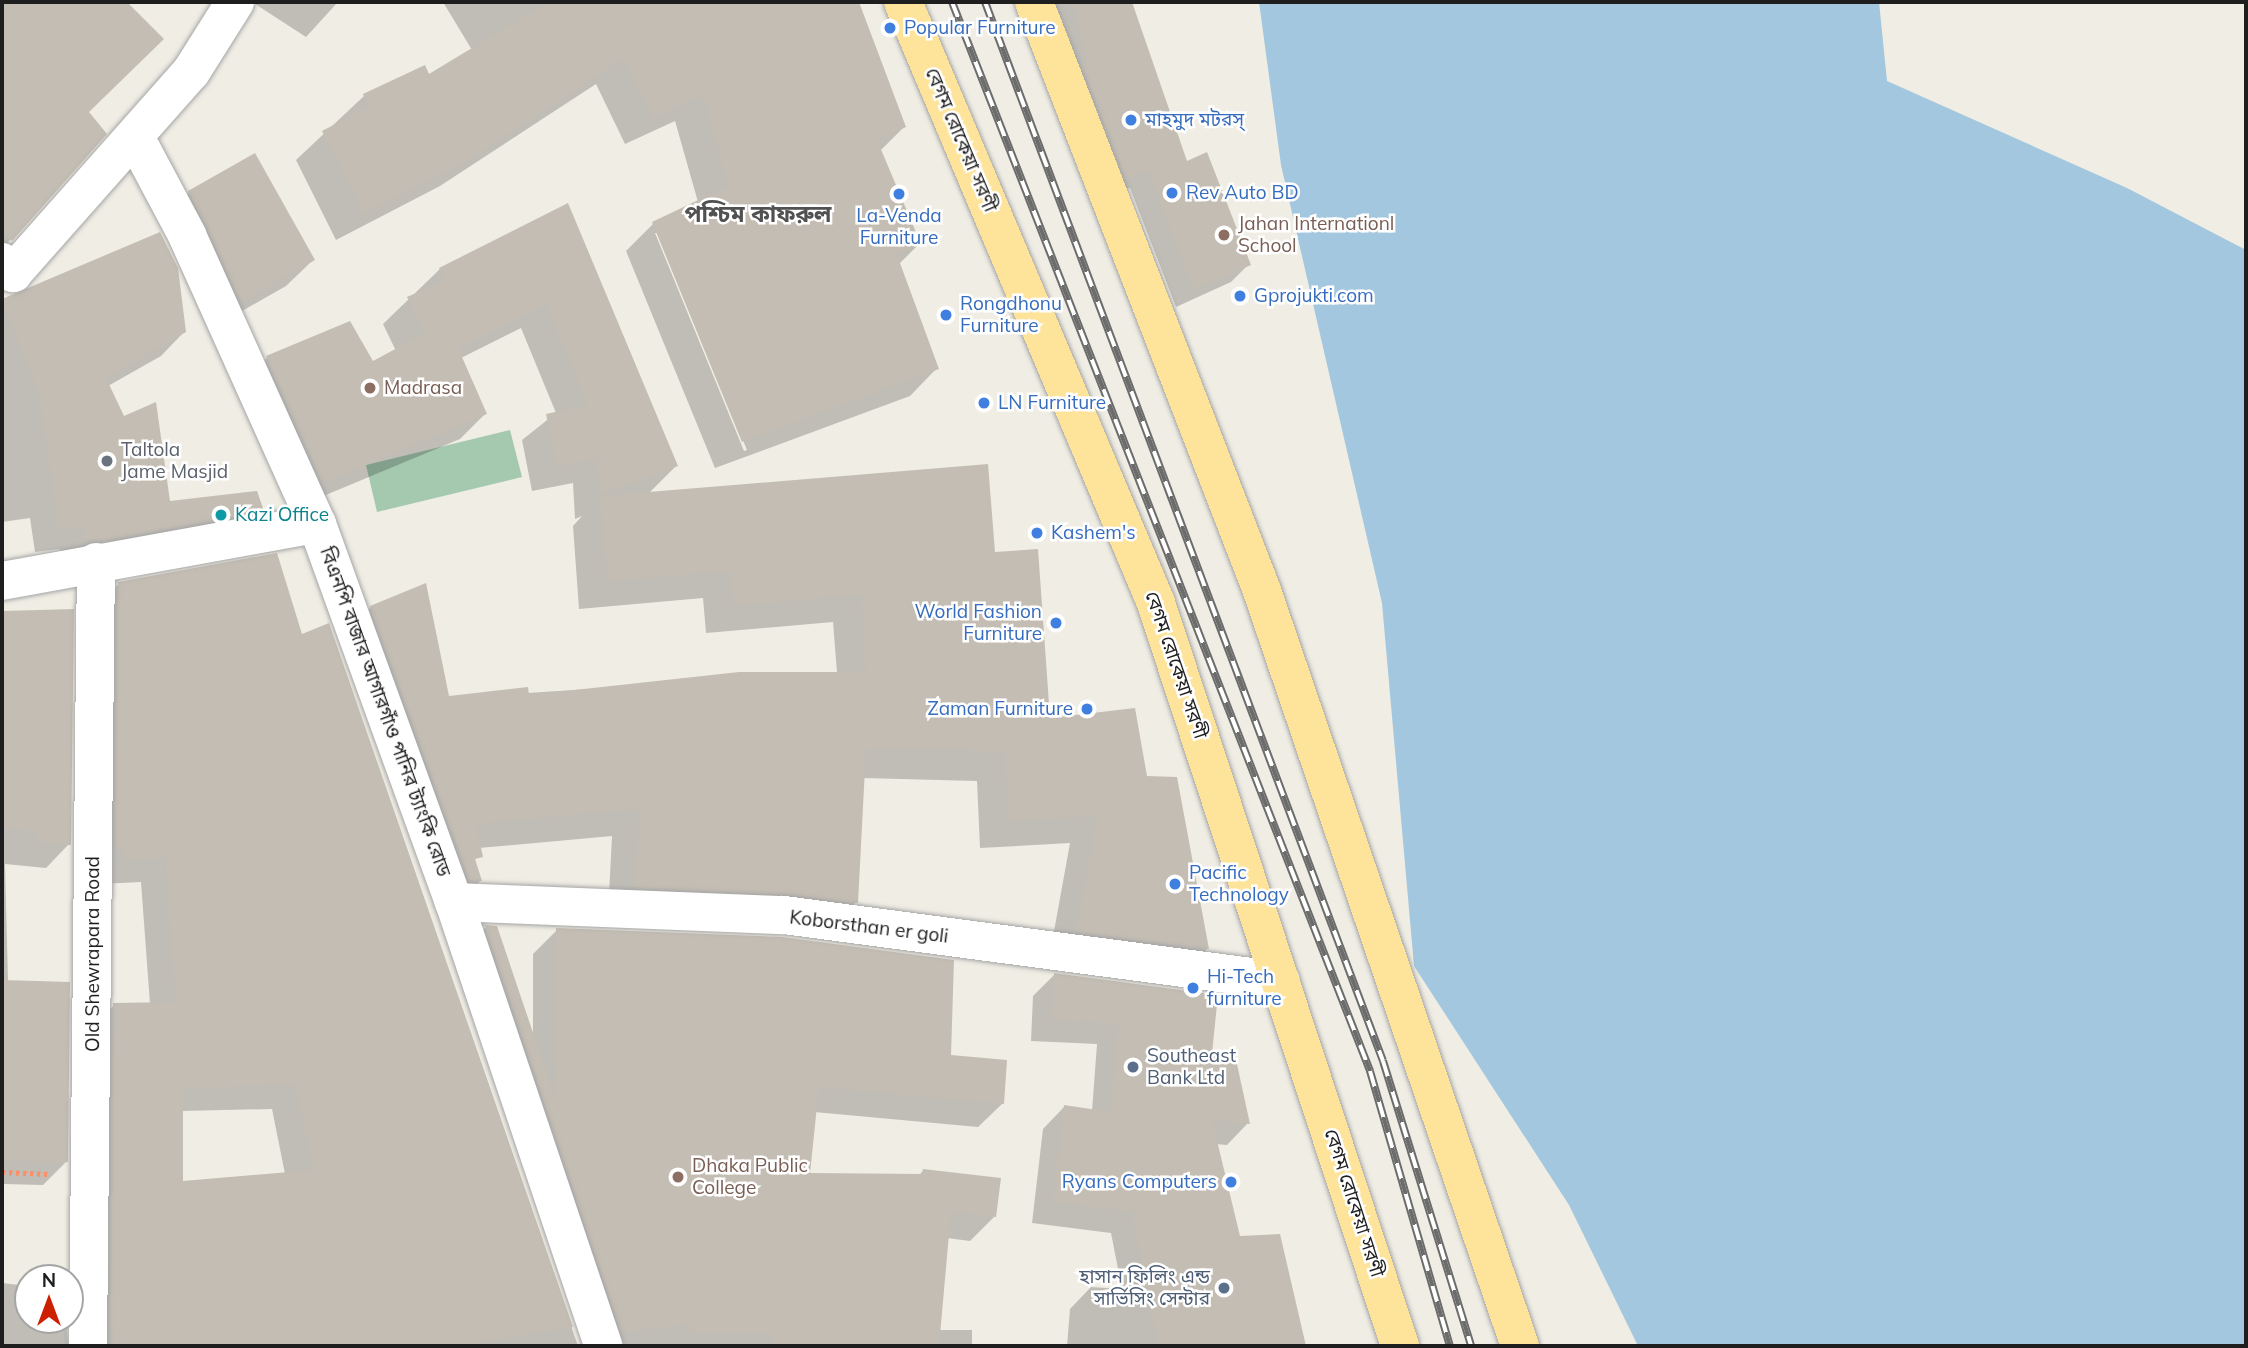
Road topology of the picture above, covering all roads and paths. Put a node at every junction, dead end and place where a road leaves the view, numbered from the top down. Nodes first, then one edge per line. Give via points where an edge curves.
1 (235, 2) edge
2 (903, 2) edge
3 (1034, 2) edge
4 (135, 138) junction
5 (2, 262) edge
6 (317, 524) junction
7 (96, 562) junction
8 (2, 581) edge
9 (454, 902) junction
10 (1281, 981) junction
11 (88, 1346) edge
12 (603, 1346) edge
13 (1401, 1346) edge
14 (1520, 1346) edge

1 - 4 street via 191,72
2 - 10 main road, বেগম রোকেয়া সরণী via 1156,603
3 - 14 main road via 1261,588
4 - 5 street via 13,273
4 - 6 street, বিএনপি বাজার আগারগাঁও পানির ট্যাংকি রোড via 187,235
6 - 7 street
6 - 9 street, বিএনপি বাজার আগারগাঁও পানির ট্যাংকি রোড
7 - 8 street
7 - 11 street, Old Shewrapara Road
9 - 10 street, Koborsthan er goli via 784,915
9 - 12 street, বিএনপি বাজার আগারগাঁও পানির ট্যাংকি রোড
10 - 13 main road, বেগম রোকেয়া সরণী

